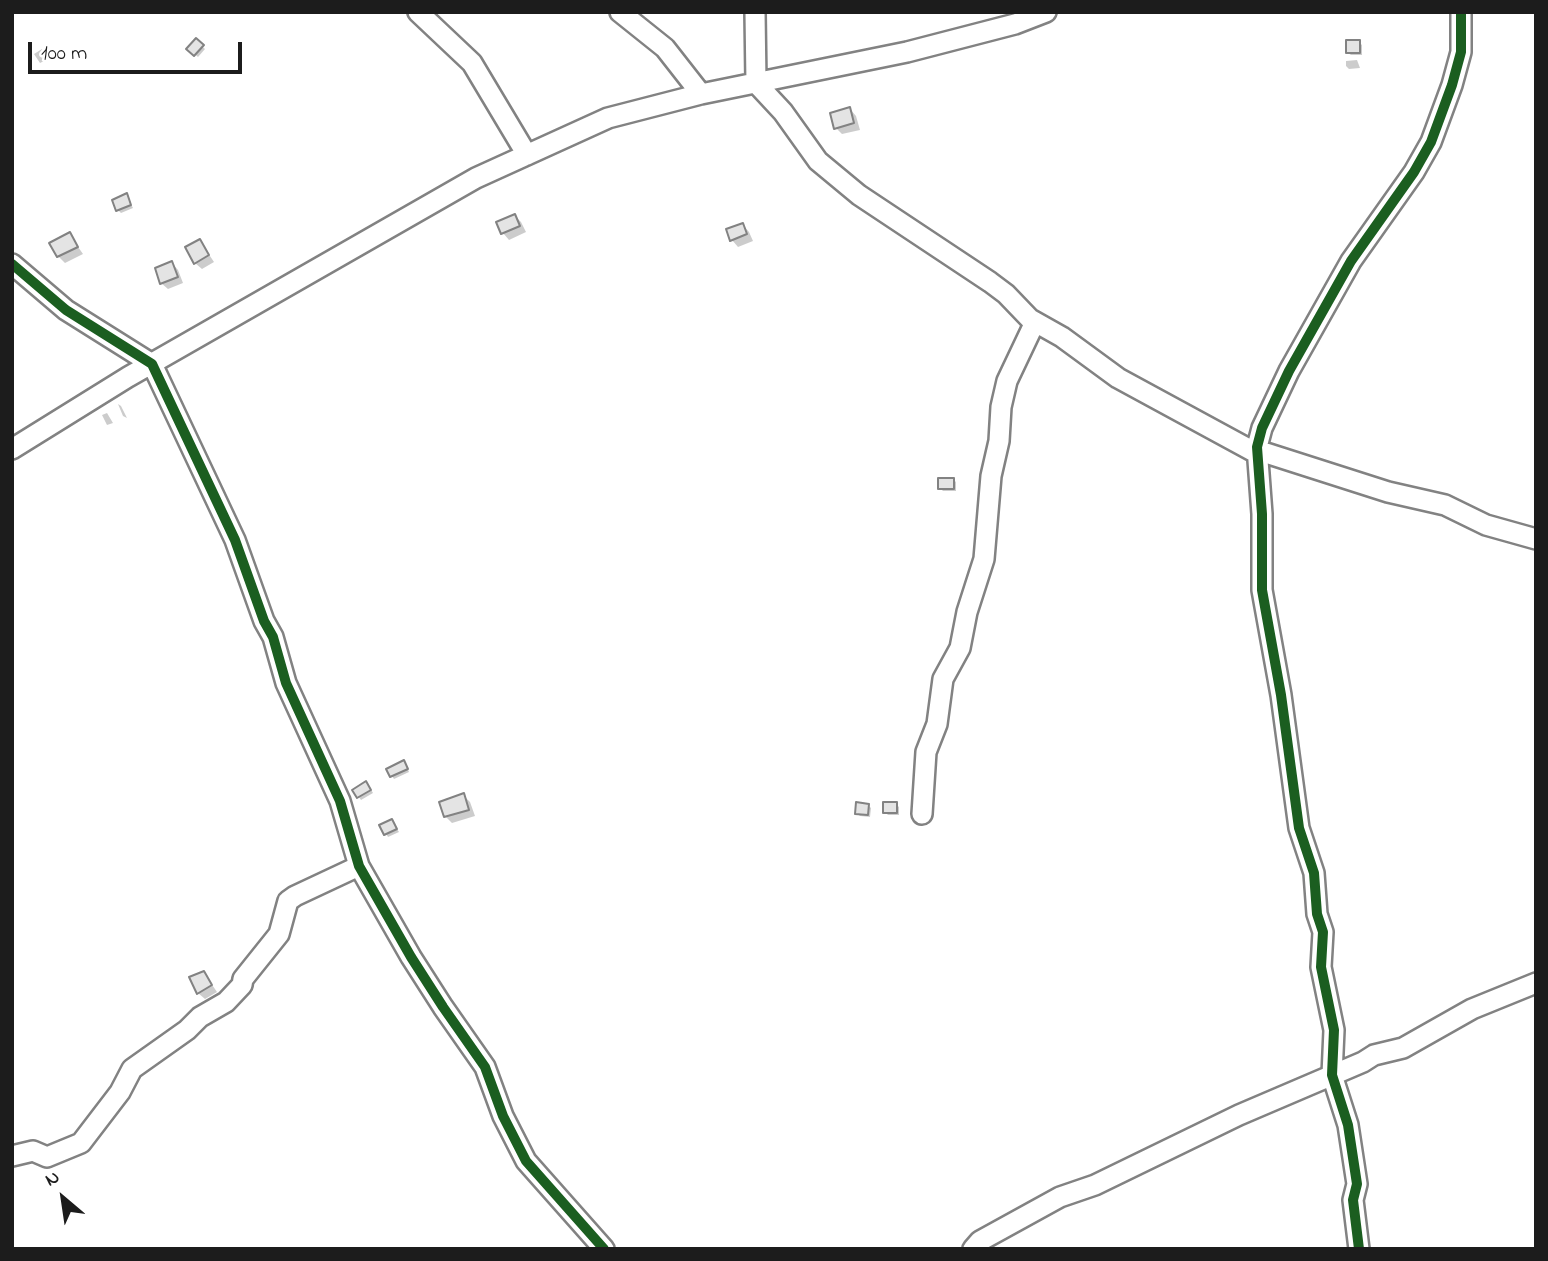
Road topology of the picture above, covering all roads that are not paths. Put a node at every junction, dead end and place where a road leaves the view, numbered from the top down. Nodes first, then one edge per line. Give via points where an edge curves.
1 (418, 12) edge
2 (620, 12) edge
3 (755, 12) edge
4 (1046, 12) edge
5 (1461, 12) edge
6 (756, 83) junction
7 (701, 94) junction
8 (527, 155) junction
9 (12, 264) edge
10 (1035, 321) junction
11 (152, 364) junction
12 (12, 449) edge
13 (1258, 454) junction
14 (1536, 539) edge
15 (922, 814) dead end
16 (359, 866) junction
17 (1536, 983) edge
18 (1332, 1075) junction
19 (12, 1156) edge
20 (604, 1249) edge
21 (973, 1249) edge
22 (1359, 1249) edge

1 - 8 street via 472,63
2 - 7 street via 665,48
3 - 6 street
4 - 6 street via 907,52
5 - 13 street via 1461,52 1431,142 1351,261 1289,371 1262,428
6 - 7 street
6 - 10 street via 832,174 990,282
7 - 8 street via 608,118
8 - 11 street via 476,178
9 - 11 street via 66,310
10 - 13 street via 1118,378
10 - 15 street via 1004,394 984,559 960,648 943,679 937,724 926,752
11 - 12 street
11 - 16 street via 235,540 286,682 340,801
13 - 14 street via 1445,505 1486,526
13 - 18 street via 1262,590 1299,828 1314,873 1322,932 1321,967 1334,1030
16 - 19 street via 288,901 279,934 242,985 226,1002 132,1069 81,1143 47,1157 33,1152
16 - 20 street via 417,967 485,1066 526,1161
17 - 18 street via 1472,1009 1403,1048 1374,1055
18 - 21 street via 1060,1197
18 - 22 street via 1352,1149

